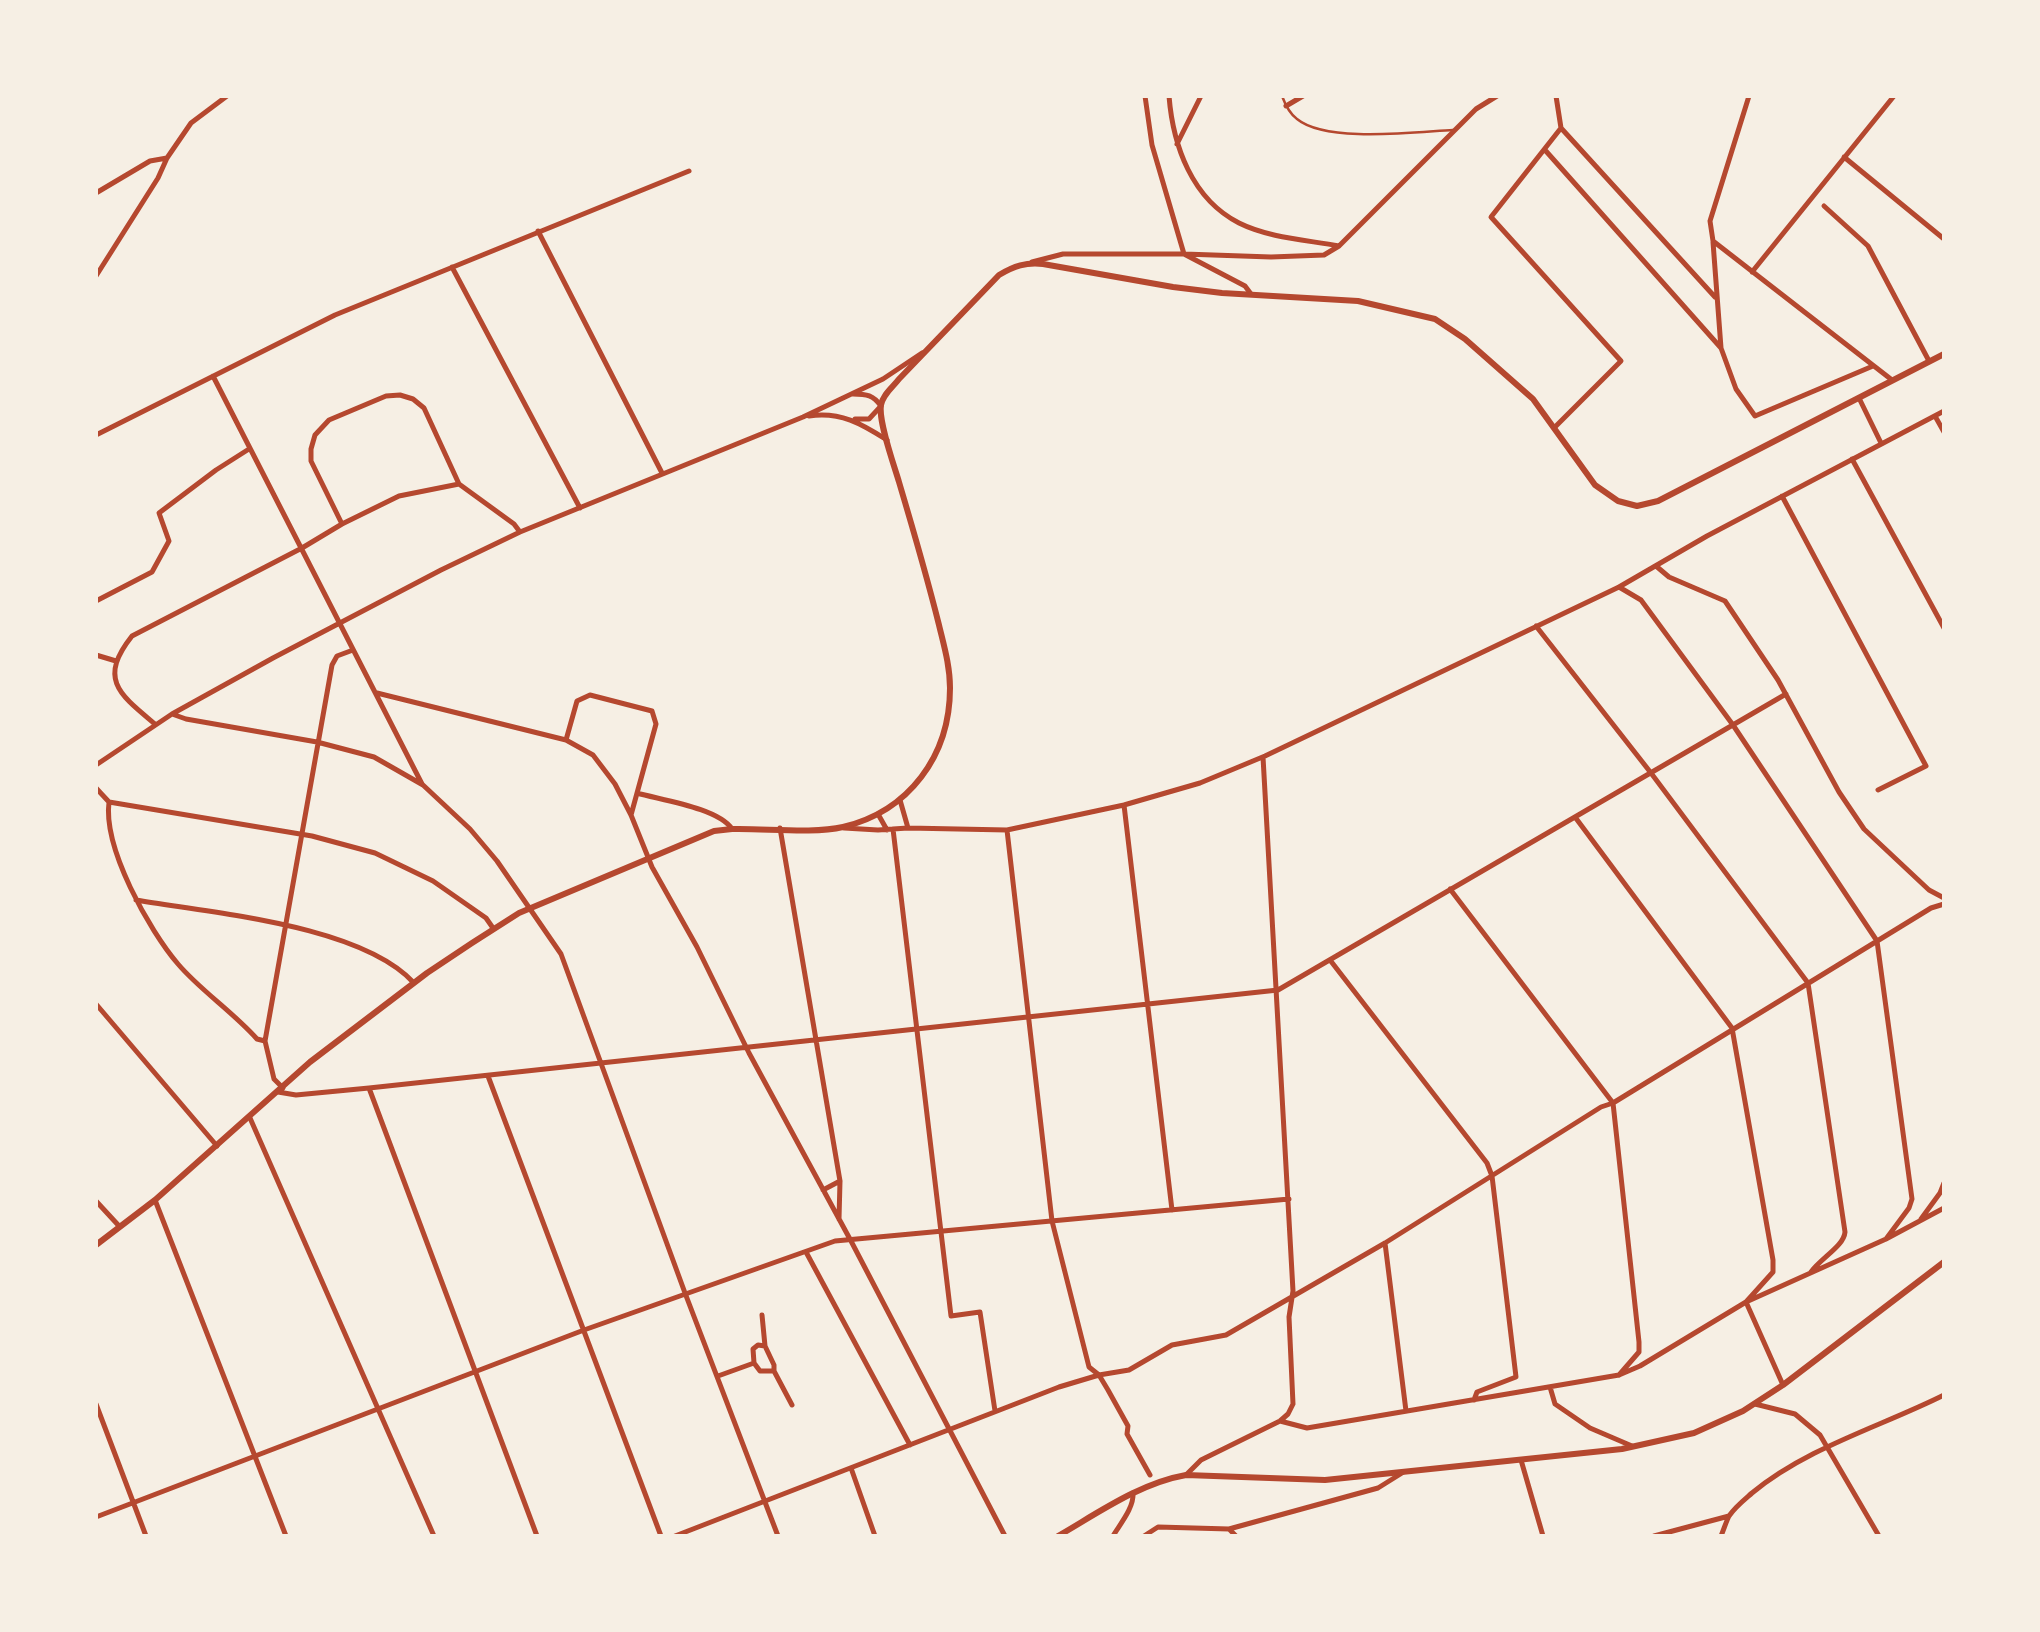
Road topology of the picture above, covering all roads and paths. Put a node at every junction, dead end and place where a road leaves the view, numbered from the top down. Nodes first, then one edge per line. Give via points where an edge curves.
1 (227, 96) edge
2 (1145, 96) edge
3 (1169, 96) edge
4 (1201, 96) edge
5 (1282, 96) edge
6 (1303, 96) edge
7 (1497, 96) edge
8 (1556, 96) edge
9 (1749, 96) edge
10 (1894, 96) edge
11 (1286, 106) junction
12 (1561, 128) junction
13 (1453, 130) junction
14 (1177, 144) junction
15 (1545, 150) junction
16 (1844, 157) junction
17 (167, 158) junction
18 (690, 171) dead end
19 (96, 193) edge
20 (1824, 206) dead end
21 (538, 231) junction
22 (1944, 239) edge
23 (1713, 241) junction
24 (1339, 246) junction
25 (1184, 254) junction
26 (1026, 263) junction
27 (452, 267) junction
28 (1752, 272) junction
29 (96, 276) edge
30 (1251, 294) junction
31 (1716, 298) junction
32 (930, 347) junction
33 (1721, 348) junction
34 (1944, 354) edge
35 (1929, 361) junction
36 (1873, 366) junction
37 (213, 376) junction
38 (1892, 380) junction
39 (850, 394) junction
40 (1858, 398) junction
41 (881, 406) junction
42 (1944, 411) edge
43 (1935, 416) junction
44 (803, 417) junction
45 (852, 419) junction
46 (1555, 427) junction
47 (1944, 432) edge
48 (96, 435) edge
49 (887, 440) junction
50 (1881, 443) junction
51 (249, 449) junction
52 (1852, 458) junction
53 (662, 473) junction
54 (459, 484) junction
55 (1782, 496) junction
56 (580, 508) junction
57 (342, 524) junction
58 (520, 532) junction
59 (302, 548) junction
60 (1656, 566) junction
61 (1619, 587) junction
62 (96, 601) edge
63 (340, 623) junction
64 (1536, 626) junction
65 (1944, 628) edge
66 (353, 650) junction
67 (96, 655) edge
68 (116, 661) junction
69 (377, 693) junction
70 (1786, 694) junction
71 (172, 714) junction
72 (155, 724) junction
73 (1733, 725) junction
74 (566, 740) junction
75 (317, 743) junction
76 (1263, 757) junction
77 (96, 765) edge
78 (1651, 773) junction
79 (423, 785) junction
80 (96, 788) edge
81 (1878, 790) dead end
82 (637, 793) junction
83 (900, 800) junction
84 (109, 802) junction
85 (1124, 805) junction
86 (631, 815) junction
87 (876, 816) junction
88 (1575, 817) junction
89 (841, 827) junction
90 (732, 828) junction
91 (780, 828) junction
92 (908, 828) junction
93 (890, 829) junction
94 (1005, 830) junction
95 (301, 834) junction
96 (649, 858) junction
97 (1450, 890) junction
98 (1944, 898) edge
99 (135, 900) junction
100 (1944, 904) edge
101 (532, 908) junction
102 (286, 925) junction
103 (493, 928) junction
104 (1877, 941) junction
105 (1330, 960) junction
106 (414, 983) junction
107 (1808, 983) junction
108 (1278, 990) junction
109 (96, 1004) edge
110 (1149, 1005) junction
111 (1029, 1018) junction
112 (1732, 1028) junction
113 (916, 1030) junction
114 (816, 1040) junction
115 (265, 1041) junction
116 (747, 1048) junction
117 (600, 1064) junction
118 (488, 1076) junction
119 (369, 1088) junction
120 (280, 1090) junction
121 (1613, 1103) junction
122 (250, 1118) junction
123 (217, 1146) junction
124 (1492, 1177) junction
125 (840, 1181) junction
126 (1944, 1183) edge
127 (823, 1190) junction
128 (1289, 1199) junction
129 (155, 1200) junction
130 (96, 1201) edge
131 (1944, 1209) edge
132 (1172, 1210) junction
133 (839, 1220) junction
134 (1052, 1221) junction
135 (1919, 1222) junction
136 (120, 1227) junction
137 (940, 1232) junction
138 (1886, 1239) junction
139 (851, 1241) junction
140 (1385, 1243) junction
141 (96, 1245) edge
142 (806, 1252) junction
143 (1944, 1262) edge
144 (1811, 1272) junction
145 (685, 1293) junction
146 (1294, 1297) junction
147 (1746, 1302) junction
148 (762, 1315) dead end
149 (584, 1330) junction
150 (765, 1346) junction
151 (754, 1363) junction
152 (774, 1371) junction
153 (474, 1372) junction
154 (1099, 1375) junction
155 (1619, 1375) junction
156 (718, 1376) junction
157 (1783, 1385) junction
158 (1550, 1387) junction
159 (1944, 1395) edge
160 (1474, 1400) junction
161 (96, 1404) edge
162 (1755, 1404) junction
163 (792, 1405) dead end
164 (379, 1409) junction
165 (1406, 1410) junction
166 (995, 1411) junction
167 (1280, 1421) junction
168 (949, 1430) junction
169 (910, 1445) junction
170 (1632, 1446) junction
171 (1826, 1447) junction
172 (256, 1456) junction
173 (1521, 1460) junction
174 (851, 1468) junction
175 (1403, 1472) junction
176 (1150, 1475) dead end
177 (1186, 1475) junction
178 (1133, 1493) junction
179 (765, 1501) junction
180 (133, 1503) junction
181 (1729, 1516) junction
182 (96, 1517) edge
183 (1229, 1529) junction
184 (146, 1536) edge
185 (286, 1536) edge
186 (433, 1536) edge
187 (537, 1536) edge
188 (661, 1536) edge
189 (675, 1536) edge
190 (778, 1536) edge
191 (875, 1536) edge
192 (1005, 1536) edge
193 (1058, 1536) edge
194 (1113, 1536) edge
195 (1144, 1536) edge
196 (1236, 1536) edge
197 (1543, 1536) edge
198 (1654, 1536) edge
199 (1721, 1536) edge
200 (1879, 1536) edge

1 - 17 street via 191,123
2 - 25 street via 1152,145
3 - 14 street
4 - 14 street
5 - 11 lane
6 - 11 street
7 - 13 street
8 - 12 street
9 - 23 street via 1710,222
10 - 16 street
11 - 13 lane via 1296,119 1324,132
12 - 15 street
12 - 31 street
13 - 24 street
14 - 24 street via 1191,178 1214,205 1238,223
15 - 33 street
15 - 46 street via 1492,216 1621,361
16 - 22 street
16 - 28 street
17 - 19 street via 150,161
17 - 29 street
18 - 21 street
20 - 35 street via 1867,246
21 - 27 street
21 - 53 street
23 - 28 street
23 - 31 street
24 - 25 street via 1324,255
25 - 26 street via 1063,254
25 - 30 street via 1245,286
26 - 30 street via 1173,287
26 - 32 street via 999,275
27 - 37 street via 335,315
27 - 56 street
28 - 36 street
30 - 46 street via 1358,301 1435,319 1513,378
31 - 33 street
32 - 39 street via 883,379
32 - 41 street via 886,394
33 - 36 street via 1736,389 1755,416
34 - 35 street
35 - 38 street
36 - 38 street
37 - 48 street
37 - 51 street
38 - 40 street
39 - 41 street via 867,394
39 - 44 street
40 - 46 street via 1658,501 1637,506 1618,501 1595,485
40 - 50 street
41 - 45 street via 869,419
41 - 49 street
42 - 43 street
43 - 47 street
43 - 50 street
44 - 45 street
44 - 53 street
45 - 49 street
49 - 83 street via 934,607 951,688 935,756
50 - 52 street
51 - 59 street
51 - 62 street via 159,513 170,541 152,572
52 - 55 street
52 - 65 street
53 - 56 street
54 - 57 street via 400,496
54 - 57 street via 424,408 400,395 386,396 329,420 315,435 311,461
54 - 58 street
55 - 60 street
55 - 81 street via 1926,766
56 - 58 street
57 - 59 street
58 - 63 street
59 - 63 street
59 - 68 street via 132,636
60 - 61 street
60 - 70 street via 1669,577 1725,601
61 - 64 street
61 - 73 street via 1641,600
63 - 66 street
63 - 71 street
64 - 76 street
64 - 78 street
66 - 69 street
66 - 75 street via 334,659
67 - 68 street
68 - 72 street via 117,688
69 - 74 street
69 - 79 street
70 - 73 street
70 - 98 street via 1864,829 1929,890
71 - 72 street
71 - 75 street
72 - 77 street
73 - 78 street
73 - 104 street
74 - 82 street via 577,701 590,695 652,711 656,724
74 - 86 street via 593,755
75 - 79 street via 374,757
75 - 95 street
76 - 85 street via 1200,783
76 - 108 street
78 - 88 street
78 - 107 street
79 - 101 street via 470,829
80 - 84 street
82 - 86 street
82 - 90 street via 708,813
83 - 87 street
83 - 92 street
84 - 95 street
84 - 99 street via 120,860
85 - 94 street
85 - 110 street
86 - 96 street
87 - 89 street
87 - 93 street
88 - 97 street
88 - 112 street
89 - 91 street
89 - 93 street
90 - 91 street
90 - 96 street
91 - 114 street
92 - 93 street
92 - 94 street
93 - 113 street
94 - 111 street
95 - 102 street
95 - 103 street via 342,843 406,867 460,899
96 - 101 street
96 - 116 street
97 - 105 street
97 - 121 street
99 - 102 street
99 - 115 street via 179,966 257,1039
100 - 104 street
101 - 103 street
101 - 117 street via 561,954
102 - 106 street via 359,948
102 - 115 street
103 - 106 street
104 - 107 street
104 - 138 street via 1912,1199
105 - 108 street
105 - 124 street via 1487,1163
106 - 120 street
107 - 112 street
107 - 144 street via 1845,1232 1842,1243
108 - 110 street
108 - 128 street
109 - 123 street
110 - 111 street
110 - 132 street
111 - 113 street
111 - 134 street
112 - 121 street
112 - 147 street via 1773,1261 1773,1272
113 - 114 street
113 - 137 street
114 - 116 street
114 - 125 street
115 - 120 street
116 - 117 street
116 - 127 street
117 - 118 street
117 - 145 street
118 - 119 street
118 - 149 street
119 - 120 street via 296,1095
119 - 153 street
120 - 122 street
121 - 124 street
121 - 155 street via 1639,1342 1639,1352
122 - 123 street
122 - 164 street
123 - 129 street
124 - 140 street
124 - 160 street via 1516,1377 1477,1392
125 - 127 street
125 - 133 street
126 - 135 street
127 - 133 street
128 - 132 street
128 - 146 street
129 - 136 street
129 - 172 street
130 - 136 street
131 - 135 street
132 - 134 street
133 - 139 street
134 - 137 street
134 - 154 street via 1089,1367
135 - 138 street
136 - 141 street
137 - 139 street
137 - 166 street via 951,1316 980,1312
138 - 144 street
139 - 142 street via 835,1241
139 - 168 street
140 - 146 street
140 - 165 street
142 - 145 street
142 - 169 street
143 - 157 street
144 - 147 street
145 - 149 street
145 - 156 street
146 - 154 street via 1226,1335 1172,1345 1129,1370
146 - 167 street via 1289,1317 1293,1404
147 - 155 street
147 - 157 street
148 - 150 street
149 - 153 street
149 - 188 street
150 - 151 street via 753,1349
150 - 152 street
151 - 152 street via 760,1371
151 - 156 street
152 - 163 street
153 - 164 street
153 - 187 street
154 - 166 street
154 - 176 street
155 - 158 street
156 - 179 street
157 - 162 street
158 - 160 street
158 - 170 street via 1555,1404 1590,1428
159 - 171 street
160 - 165 street
161 - 180 street
162 - 170 street via 1694,1433
162 - 171 street via 1795,1414 1820,1435
164 - 172 street
164 - 186 street
165 - 167 street via 1307,1428
166 - 168 street
167 - 177 street via 1201,1460
168 - 169 street
168 - 192 street
169 - 174 street
170 - 173 street
171 - 181 street via 1770,1479
171 - 200 street
172 - 180 street
172 - 185 street
173 - 175 street
173 - 197 street
174 - 179 street
174 - 191 street
175 - 177 street via 1325,1480
175 - 183 street via 1378,1488
177 - 178 street
178 - 193 street
178 - 194 street
179 - 189 street
179 - 190 street
180 - 182 street
180 - 184 street
181 - 198 street
181 - 199 street
183 - 195 street via 1158,1527
183 - 196 street

